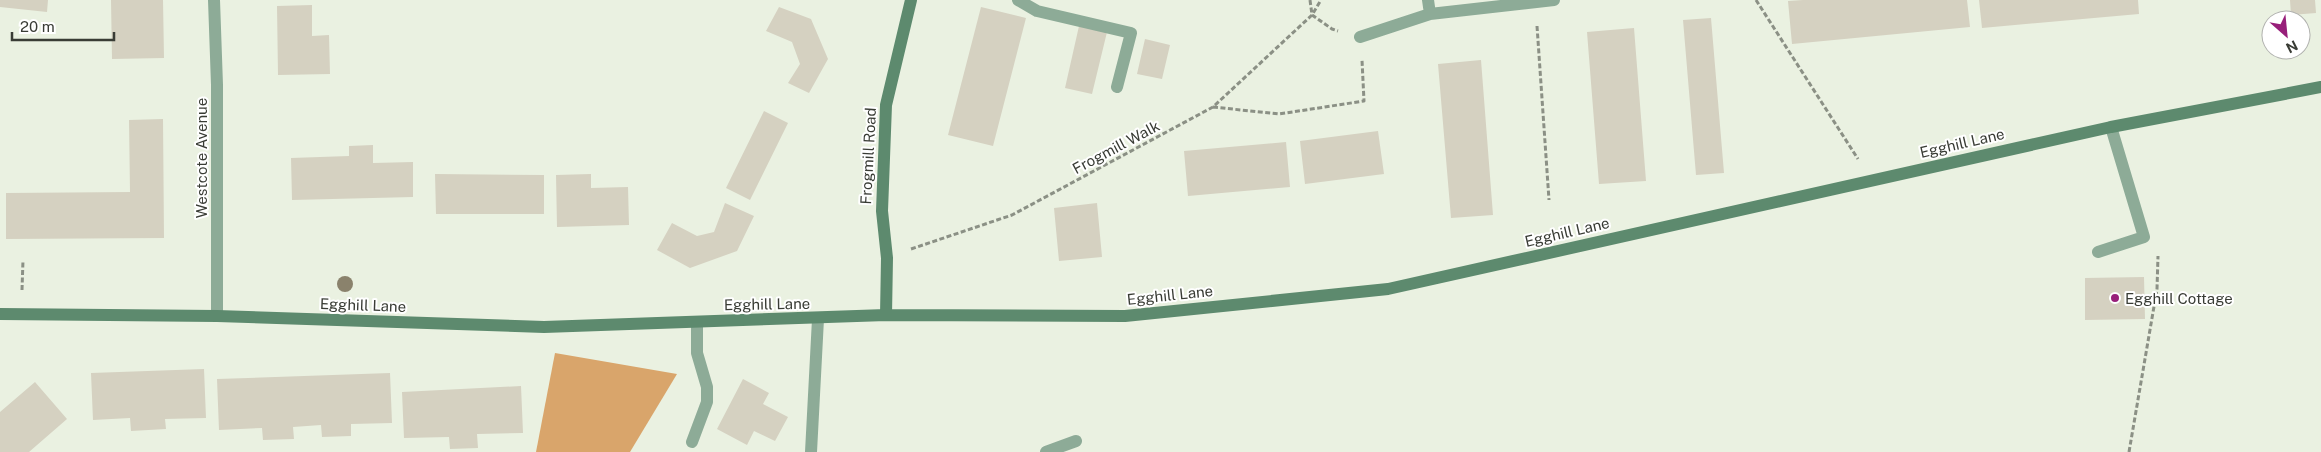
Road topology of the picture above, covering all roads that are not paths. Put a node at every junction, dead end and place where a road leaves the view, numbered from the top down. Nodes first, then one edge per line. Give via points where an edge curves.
1 (214, 0) edge
2 (912, 0) edge
3 (1018, 0) edge
4 (1428, 0) edge
5 (1554, 0) edge
6 (1430, 14) junction
7 (1360, 36) road end
8 (1117, 87) dead end
9 (2321, 87) edge
10 (2111, 127) junction
11 (2098, 252) dead end
12 (0, 314) edge
13 (217, 316) junction
14 (886, 316) junction
15 (818, 320) junction
16 (697, 322) junction
17 (1076, 440) dead end
18 (692, 442) dead end
19 (811, 452) edge
20 (1046, 452) edge

1 - 13 street, Westcote Avenue
2 - 14 street, Frogmill Road via 886,105 882,211 887,258
3 - 8 street via 1037,11 1131,33
4 - 6 street
5 - 6 street
6 - 7 street
9 - 10 street, Egghill Lane
10 - 11 street via 2144,237
10 - 14 street, Egghill Lane via 1388,289 1125,316
12 - 13 street, Egghill Lane
13 - 16 street, Egghill Lane via 544,327
14 - 15 street, Egghill Lane
15 - 16 street, Egghill Lane
15 - 19 street
16 - 18 street via 697,353 707,387 707,402
17 - 20 street

